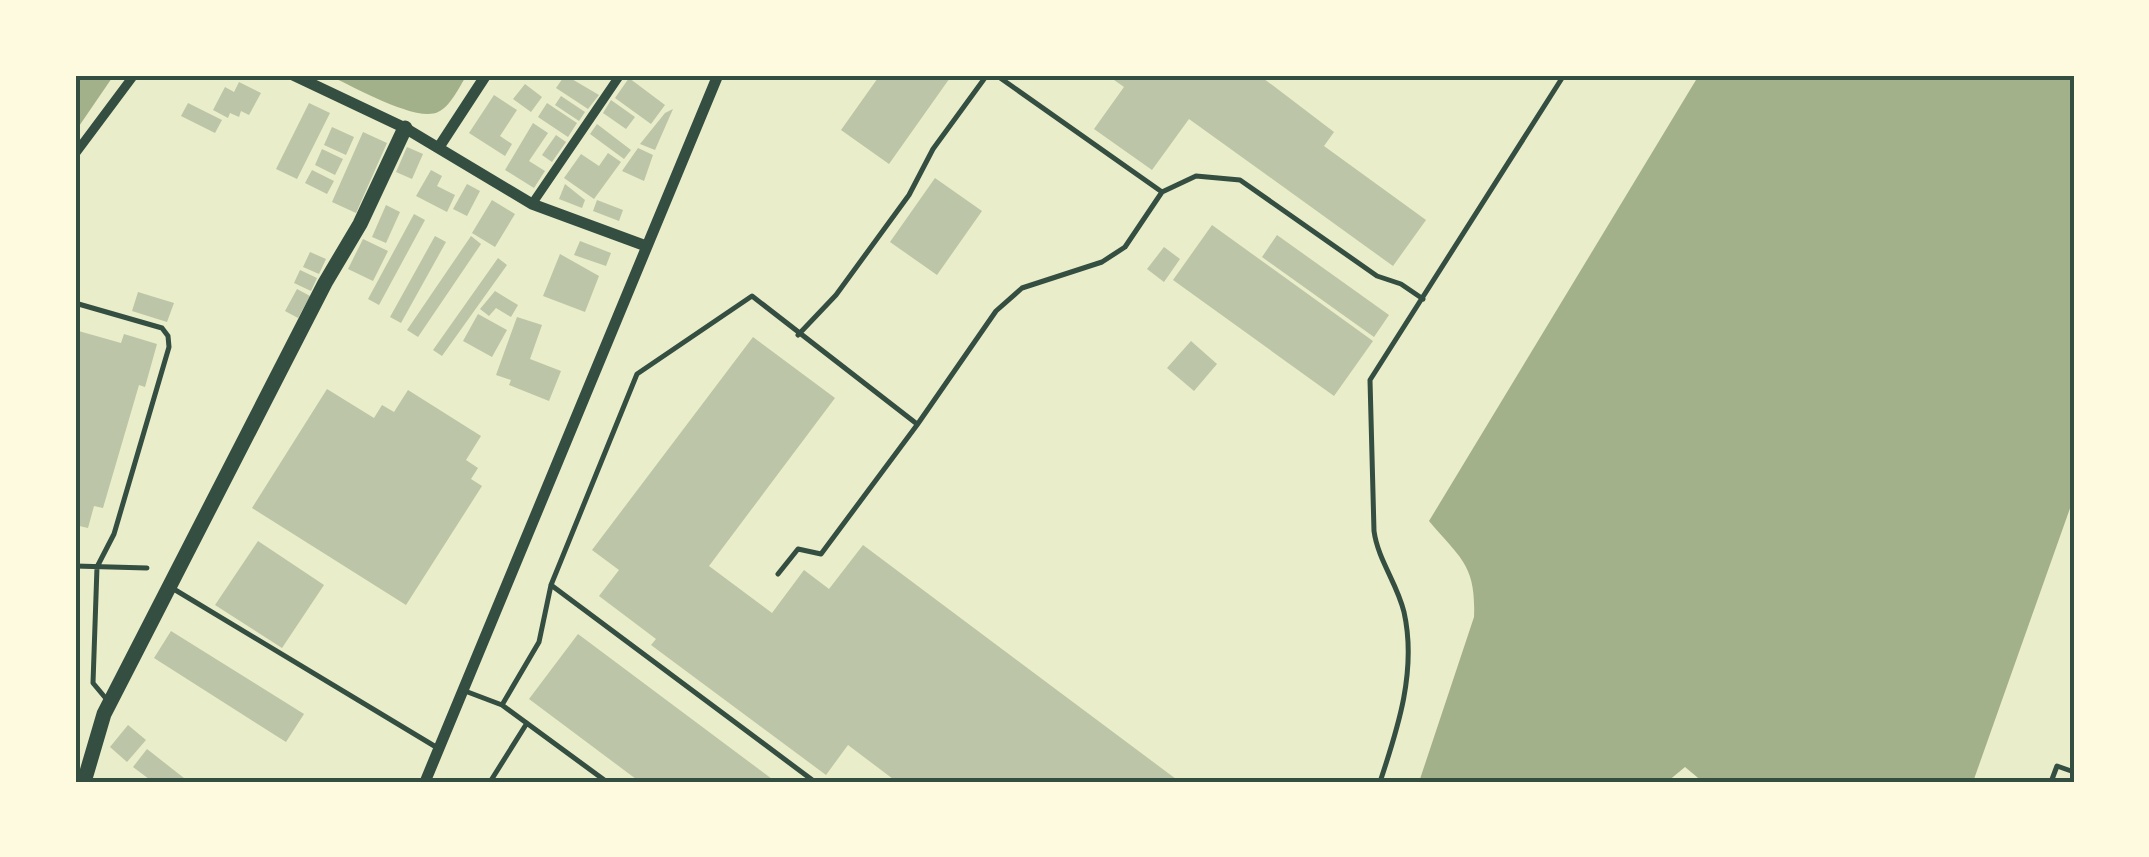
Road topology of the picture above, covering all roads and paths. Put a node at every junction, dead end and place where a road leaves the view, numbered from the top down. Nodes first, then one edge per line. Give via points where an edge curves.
1 (134, 75) edge
2 (293, 75) edge
3 (486, 75) edge
4 (620, 75) edge
5 (718, 75) edge
6 (988, 75) edge
7 (996, 75) edge
8 (1564, 75) edge
9 (405, 128) junction
10 (439, 147) junction
11 (75, 154) edge
12 (1162, 192) junction
13 (532, 204) junction
14 (646, 246) junction
15 (1423, 299) junction
16 (75, 303) edge
17 (798, 334) junction
18 (917, 424) junction
19 (75, 566) edge
20 (97, 567) junction
21 (147, 568) dead end
22 (778, 574) dead end
23 (170, 586) junction
24 (550, 586) junction
25 (462, 690) junction
26 (110, 703) junction
27 (502, 705) junction
28 (528, 723) junction
29 (439, 748) junction
30 (2074, 772) edge
31 (84, 782) edge
32 (425, 782) edge
33 (490, 782) edge
34 (607, 782) edge
35 (815, 782) edge
36 (1380, 782) edge
37 (2052, 782) edge

1 - 11 street
2 - 9 street
3 - 10 street
4 - 13 street
5 - 14 street
6 - 17 lane via 836,295
7 - 12 lane
8 - 15 lane
9 - 10 street
9 - 23 highway
10 - 13 street
12 - 15 lane via 1196,176 1240,180 1377,276
12 - 18 lane via 1125,247 1102,262 1022,288 996,311
13 - 14 street
14 - 25 street
15 - 36 lane via 1370,380 1376,546 1404,614 1408,660 1404,703
16 - 20 lane via 162,328 168,336 114,534
17 - 18 lane
17 - 24 lane via 752,296 637,374
18 - 22 lane via 820,554 798,549
19 - 20 lane
20 - 21 lane
20 - 26 lane via 93,683
23 - 26 highway
23 - 29 lane
24 - 27 lane via 540,642
24 - 35 lane
25 - 27 lane
25 - 29 street
26 - 31 highway
27 - 28 lane
28 - 33 lane
28 - 34 lane
29 - 32 street
30 - 37 lane via 2057,766

